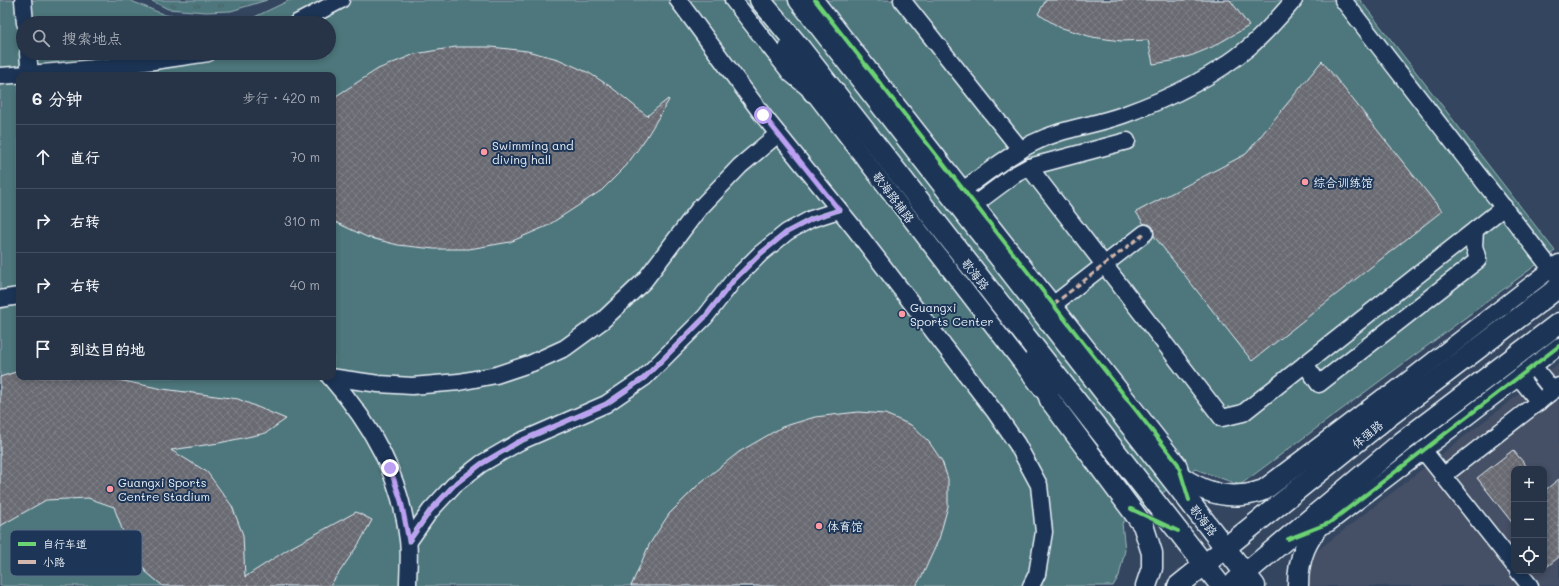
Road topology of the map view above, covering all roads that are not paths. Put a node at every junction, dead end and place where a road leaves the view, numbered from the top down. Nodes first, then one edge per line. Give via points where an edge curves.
1 (23, 0) edge
2 (341, 0) edge
3 (678, 0) edge
4 (733, 0) edge
5 (760, 0) edge
6 (799, 0) edge
7 (815, 0) edge
8 (902, 0) edge
9 (1294, 0) edge
10 (1343, 0) edge
11 (24, 16) edge
12 (310, 16) edge
13 (29, 60) edge
14 (166, 60) edge
15 (30, 72) edge
16 (50, 72) edge
17 (16, 75) edge
18 (0, 76) edge
19 (814, 92) junction
20 (778, 134) junction
21 (1127, 141) dead end
22 (1021, 150) junction
23 (1029, 167) junction
24 (964, 201) junction
25 (1504, 207) junction
26 (839, 210) junction
27 (1475, 230) junction
28 (1145, 233) dead end
29 (1104, 265) junction
30 (1556, 270) edge
31 (1559, 287) edge
32 (16, 296) edge
33 (0, 299) edge
34 (1054, 304) junction
35 (1559, 323) edge
36 (1030, 343) junction
37 (1559, 346) edge
38 (1305, 364) junction
39 (1533, 366) junction
40 (1519, 377) junction
41 (336, 378) edge
42 (333, 380) edge
43 (1556, 388) edge
44 (1422, 392) junction
45 (1385, 398) junction
46 (1050, 400) junction
47 (1538, 402) junction
48 (1423, 450) junction
49 (1152, 453) junction
50 (1444, 476) junction
51 (1182, 478) junction
52 (1337, 497) junction
53 (1189, 500) junction
54 (1316, 528) junction
55 (1288, 539) junction
56 (409, 541) junction
57 (1226, 548) junction
58 (1511, 562) edge
59 (1205, 565) junction
60 (1520, 574) edge
61 (1244, 582) edge
62 (408, 586) edge
63 (1031, 586) edge
64 (1146, 586) edge
65 (1178, 586) edge
66 (1221, 586) edge
67 (1298, 586) edge
68 (1530, 586) edge

1 - 11 street
2 - 12 street
3 - 20 street
4 - 19 street, 歌海路辅路 via 791,74
5 - 19 main road
5 - 36 main road, 歌海路 via 806,55
6 - 24 main road, 歌海路
7 - 24 street
8 - 22 street
9 - 22 street via 1247,49 1217,72 1172,97 1121,116 1060,131
10 - 25 street
13 - 15 street
14 - 16 street
17 - 18 street
19 - 46 street, 歌海路辅路
20 - 26 street
20 - 41 street via 740,166 698,210 644,282 602,321 565,348 496,375 459,382 412,386
21 - 23 street
22 - 24 street via 1008,157
23 - 24 street
23 - 29 street
24 - 34 street
24 - 49 main road, 歌海路
25 - 27 street
25 - 30 street
26 - 56 street via 812,219 787,232 760,254 733,281 705,317 638,382 606,404 518,442 481,464 454,485 430,511
26 - 63 street via 1018,444 1038,485 1044,532 1036,574
27 - 38 street
27 - 38 street via 1474,246 1478,260 1320,384
28 - 29 street
29 - 34 street
29 - 38 street via 1222,418 1243,413
30 - 45 street
31 - 44 main road, 体强路
32 - 33 street
34 - 51 street via 1178,464
35 - 52 main road via 1402,442
36 - 46 main road
36 - 59 main road, 歌海路
37 - 39 street
39 - 40 street
39 - 43 street
40 - 47 street
40 - 48 street
42 - 56 street via 372,431 390,468 401,501
43 - 47 street
44 - 45 main road
44 - 57 main road, 体强路
45 - 51 main road via 1264,490 1242,495 1218,494
46 - 64 main road via 1143,525 1152,553 1152,568
47 - 50 street
48 - 50 street
48 - 54 street via 1329,523
49 - 51 main road
49 - 53 main road, 歌海路
50 - 58 street
51 - 53 street
52 - 54 main road
52 - 55 main road
53 - 57 main road, 歌海路
54 - 55 street
54 - 67 main road via 1301,555
55 - 61 main road
56 - 62 street
57 - 59 main road, 体强路
57 - 61 main road, 歌海路
59 - 65 main road, 体强路
59 - 66 main road, 歌海路
60 - 68 street

